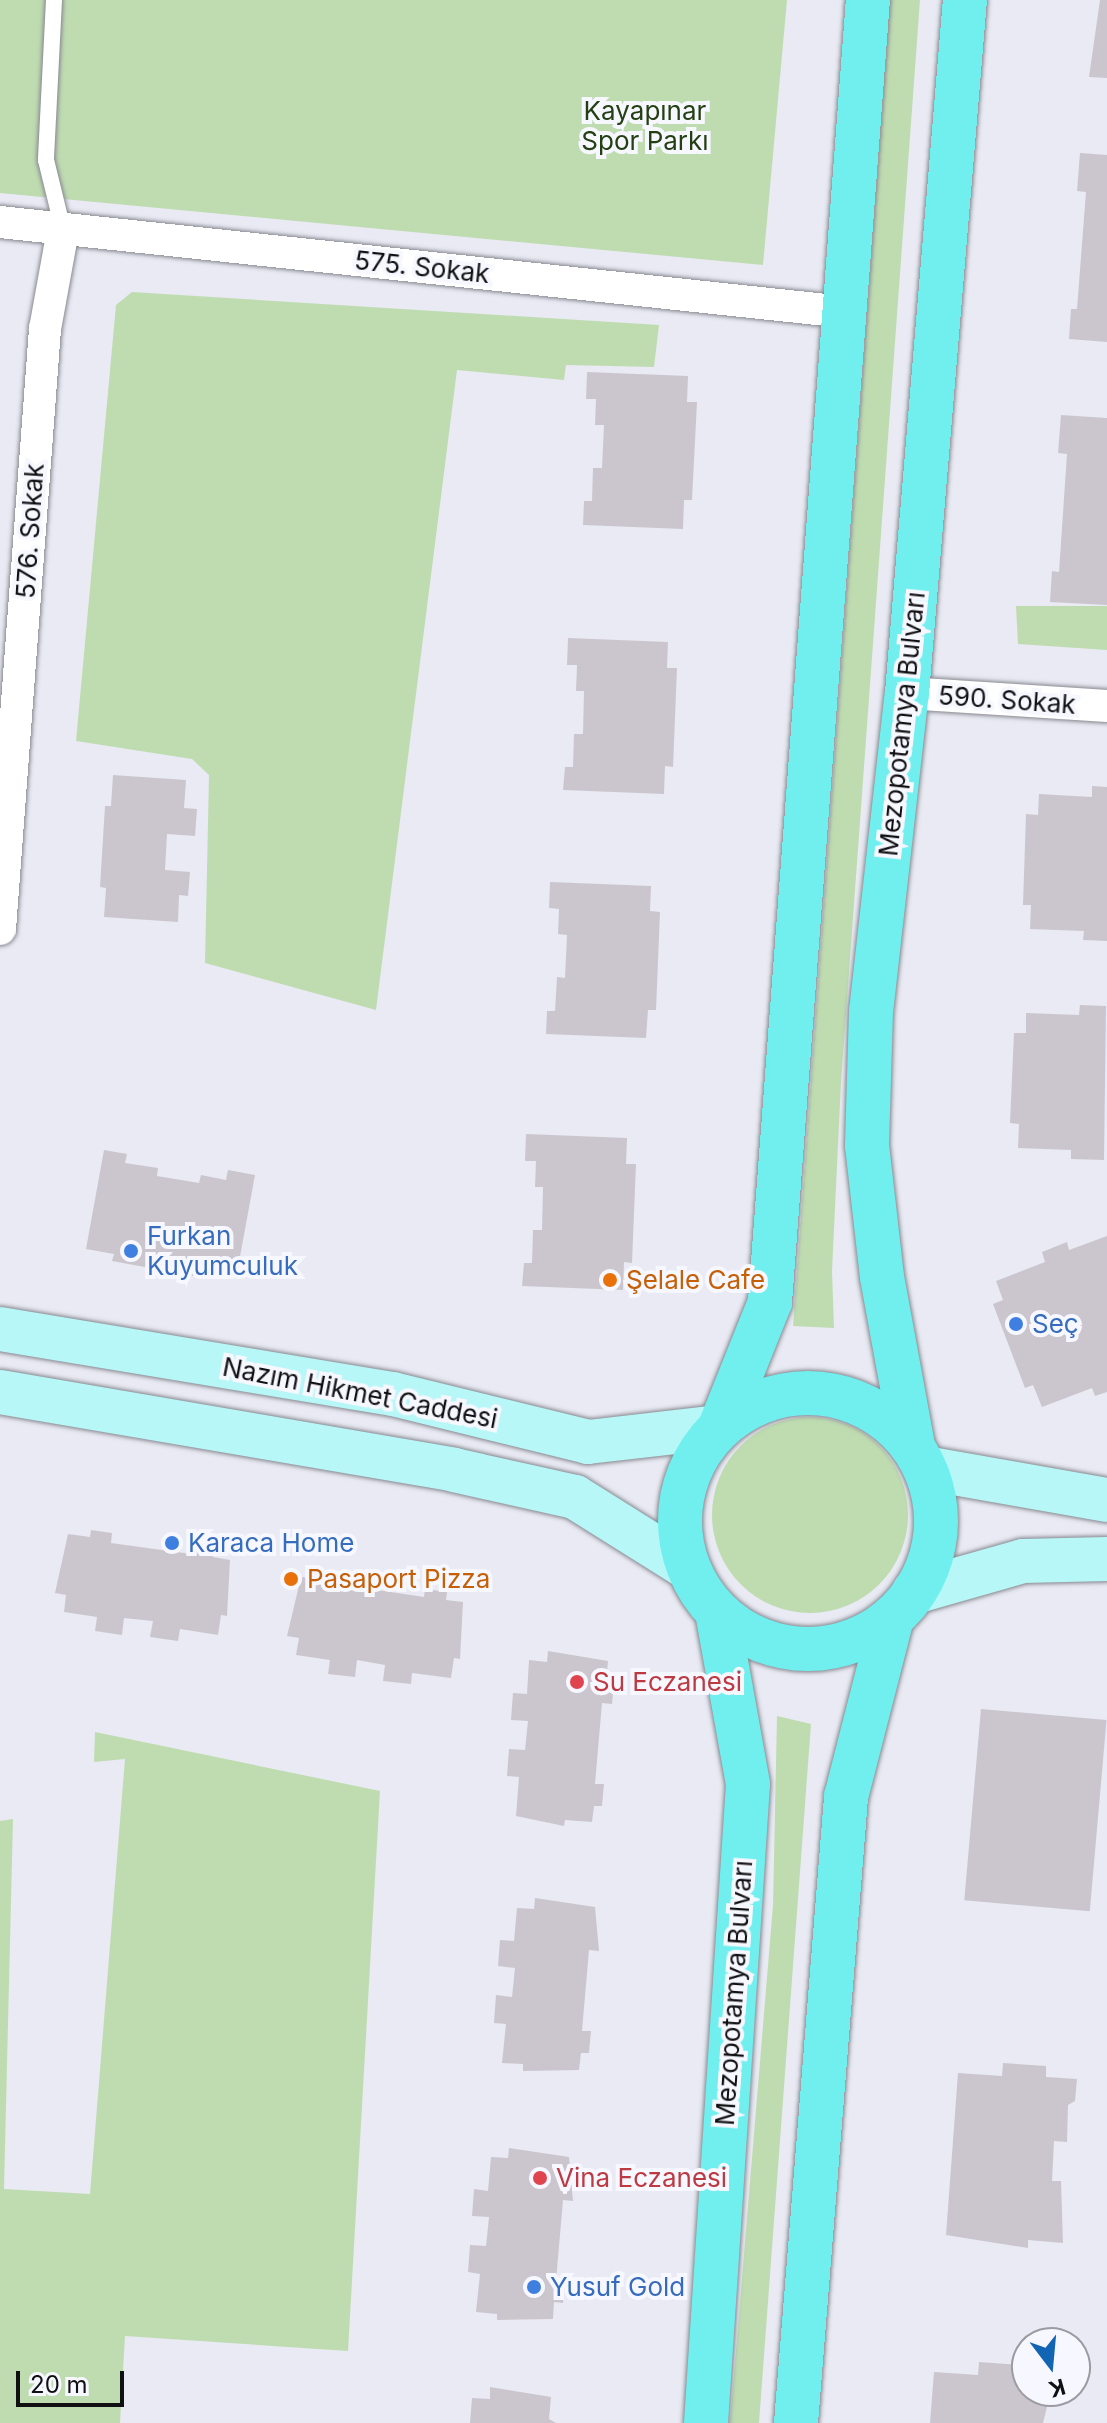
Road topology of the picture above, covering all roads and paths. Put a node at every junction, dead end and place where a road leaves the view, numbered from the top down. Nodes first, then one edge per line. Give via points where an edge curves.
1 (54, 0) edge
2 (868, 0) edge
3 (965, 0) edge
4 (0, 222) edge
5 (63, 230) junction
6 (845, 312) junction
7 (907, 693) junction
8 (1107, 706) edge
9 (4, 838) edge
10 (0, 929) edge
11 (0, 1329) edge
12 (0, 1392) edge
13 (720, 1427) junction
14 (919, 1457) junction
15 (1107, 1500) edge
16 (1107, 1559) edge
17 (688, 1568) junction
18 (903, 1605) junction
19 (717, 1612) junction
20 (706, 2423) edge
21 (796, 2423) edge

1 - 5 lane via 46,160
2 - 6 main road
3 - 7 main road, Mezopotamya Bulvarı
4 - 5 street, 575. Sokak
5 - 6 street, 575. Sokak
5 - 9 street, 576. Sokak via 45,329
6 - 13 main road via 770,1302
7 - 8 street, 590. Sokak
7 - 14 main road, Mezopotamya Bulvarı via 871,1012 867,1145 882,1277
9 - 10 street, 576. Sokak
11 - 13 main road, Nazım Hikmet Caddesi via 393,1394 588,1442
12 - 17 main road via 454,1470 575,1497
13 - 14 main road via 763,1401 821,1393 877,1412
13 - 17 main road via 696,1458 682,1493 681,1544
14 - 15 main road
14 - 18 main road via 934,1492 934,1544
16 - 18 main road via 1023,1561
17 - 19 main road
18 - 19 main road via 851,1641 804,1649 757,1639
18 - 21 main road via 846,1797
19 - 20 main road, Mezopotamya Bulvarı via 748,1784

